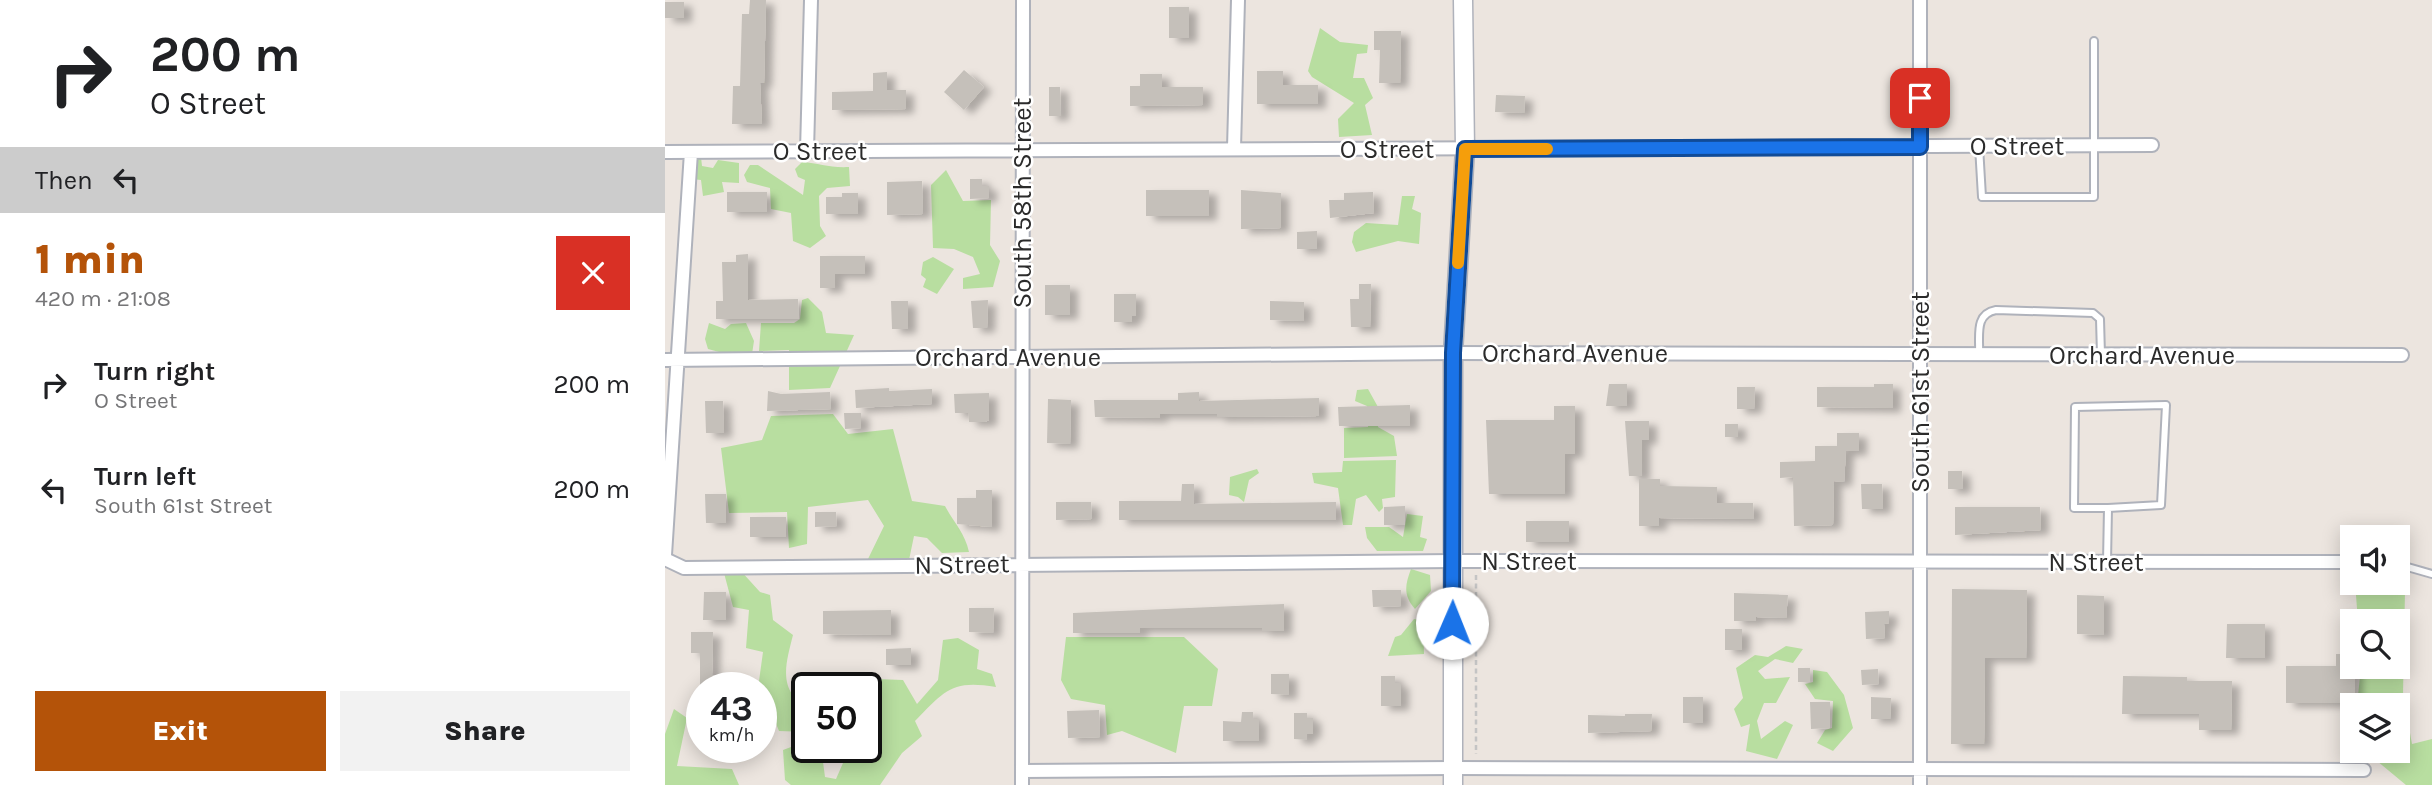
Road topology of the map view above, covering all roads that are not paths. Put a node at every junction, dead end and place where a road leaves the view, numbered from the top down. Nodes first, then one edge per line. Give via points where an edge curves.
1 (811, 0) edge
2 (1023, 0) edge
3 (1238, 0) edge
4 (1463, 0) edge
5 (1920, 0) edge
6 (2094, 41) dead end
7 (2151, 145) dead end
8 (1979, 146) junction
9 (2093, 146) junction
10 (1920, 147) junction
11 (1234, 148) junction
12 (1021, 149) junction
13 (1465, 149) junction
14 (807, 151) junction
15 (665, 152) edge
16 (691, 152) junction
17 (1453, 353) junction
18 (1920, 354) junction
19 (1979, 354) junction
20 (2101, 355) junction
21 (2402, 355) dead end
22 (1021, 357) junction
23 (671, 360) edge
24 (2108, 508) junction
25 (665, 557) edge
26 (1453, 561) junction
27 (1920, 562) junction
28 (2107, 562) junction
29 (2340, 562) edge
30 (1021, 564) junction
31 (2410, 568) edge
32 (2432, 574) edge
33 (1920, 769) junction
34 (2364, 770) dead end
35 (1022, 771) junction
36 (1453, 777) edge
37 (1021, 785) edge
38 (1920, 785) edge

1 - 14 street
2 - 12 street, South 58th Street
3 - 11 street
4 - 13 main road
5 - 10 street, South 61st Street
6 - 9 lane
7 - 9 street, O Street
8 - 9 street, O Street
8 - 9 lane via 1982,197 2094,197
8 - 10 street, O Street
10 - 13 street, O Street
10 - 18 street, South 61st Street
11 - 12 street, O Street
11 - 13 street, O Street
12 - 14 street, O Street
12 - 22 street, South 58th Street
13 - 17 main road
14 - 16 street, O Street
15 - 16 street, O Street
16 - 23 street
17 - 18 street, Orchard Avenue
17 - 22 street, Orchard Avenue
17 - 26 main road
18 - 19 street, Orchard Avenue
18 - 27 street, South 61st Street
19 - 20 street, Orchard Avenue
19 - 20 lane via 1982,316 2009,310 2093,313 2100,319
20 - 21 street, Orchard Avenue
22 - 23 street, Orchard Avenue
22 - 30 street, South 58th Street
23 - 25 street
24 - 24 lane via 2074,508 2075,407 2166,405 2161,505
24 - 28 lane
25 - 30 street, N Street via 684,568
26 - 27 street, N Street
26 - 30 street, N Street
26 - 36 main road
27 - 28 street, N Street
27 - 33 street, South 61st Street
28 - 29 street, N Street
30 - 35 street, South 58th Street
31 - 32 lane
33 - 34 street
33 - 36 street via 1476,769
33 - 38 street, South 61st Street
35 - 36 street
35 - 37 street, South 58th Street

